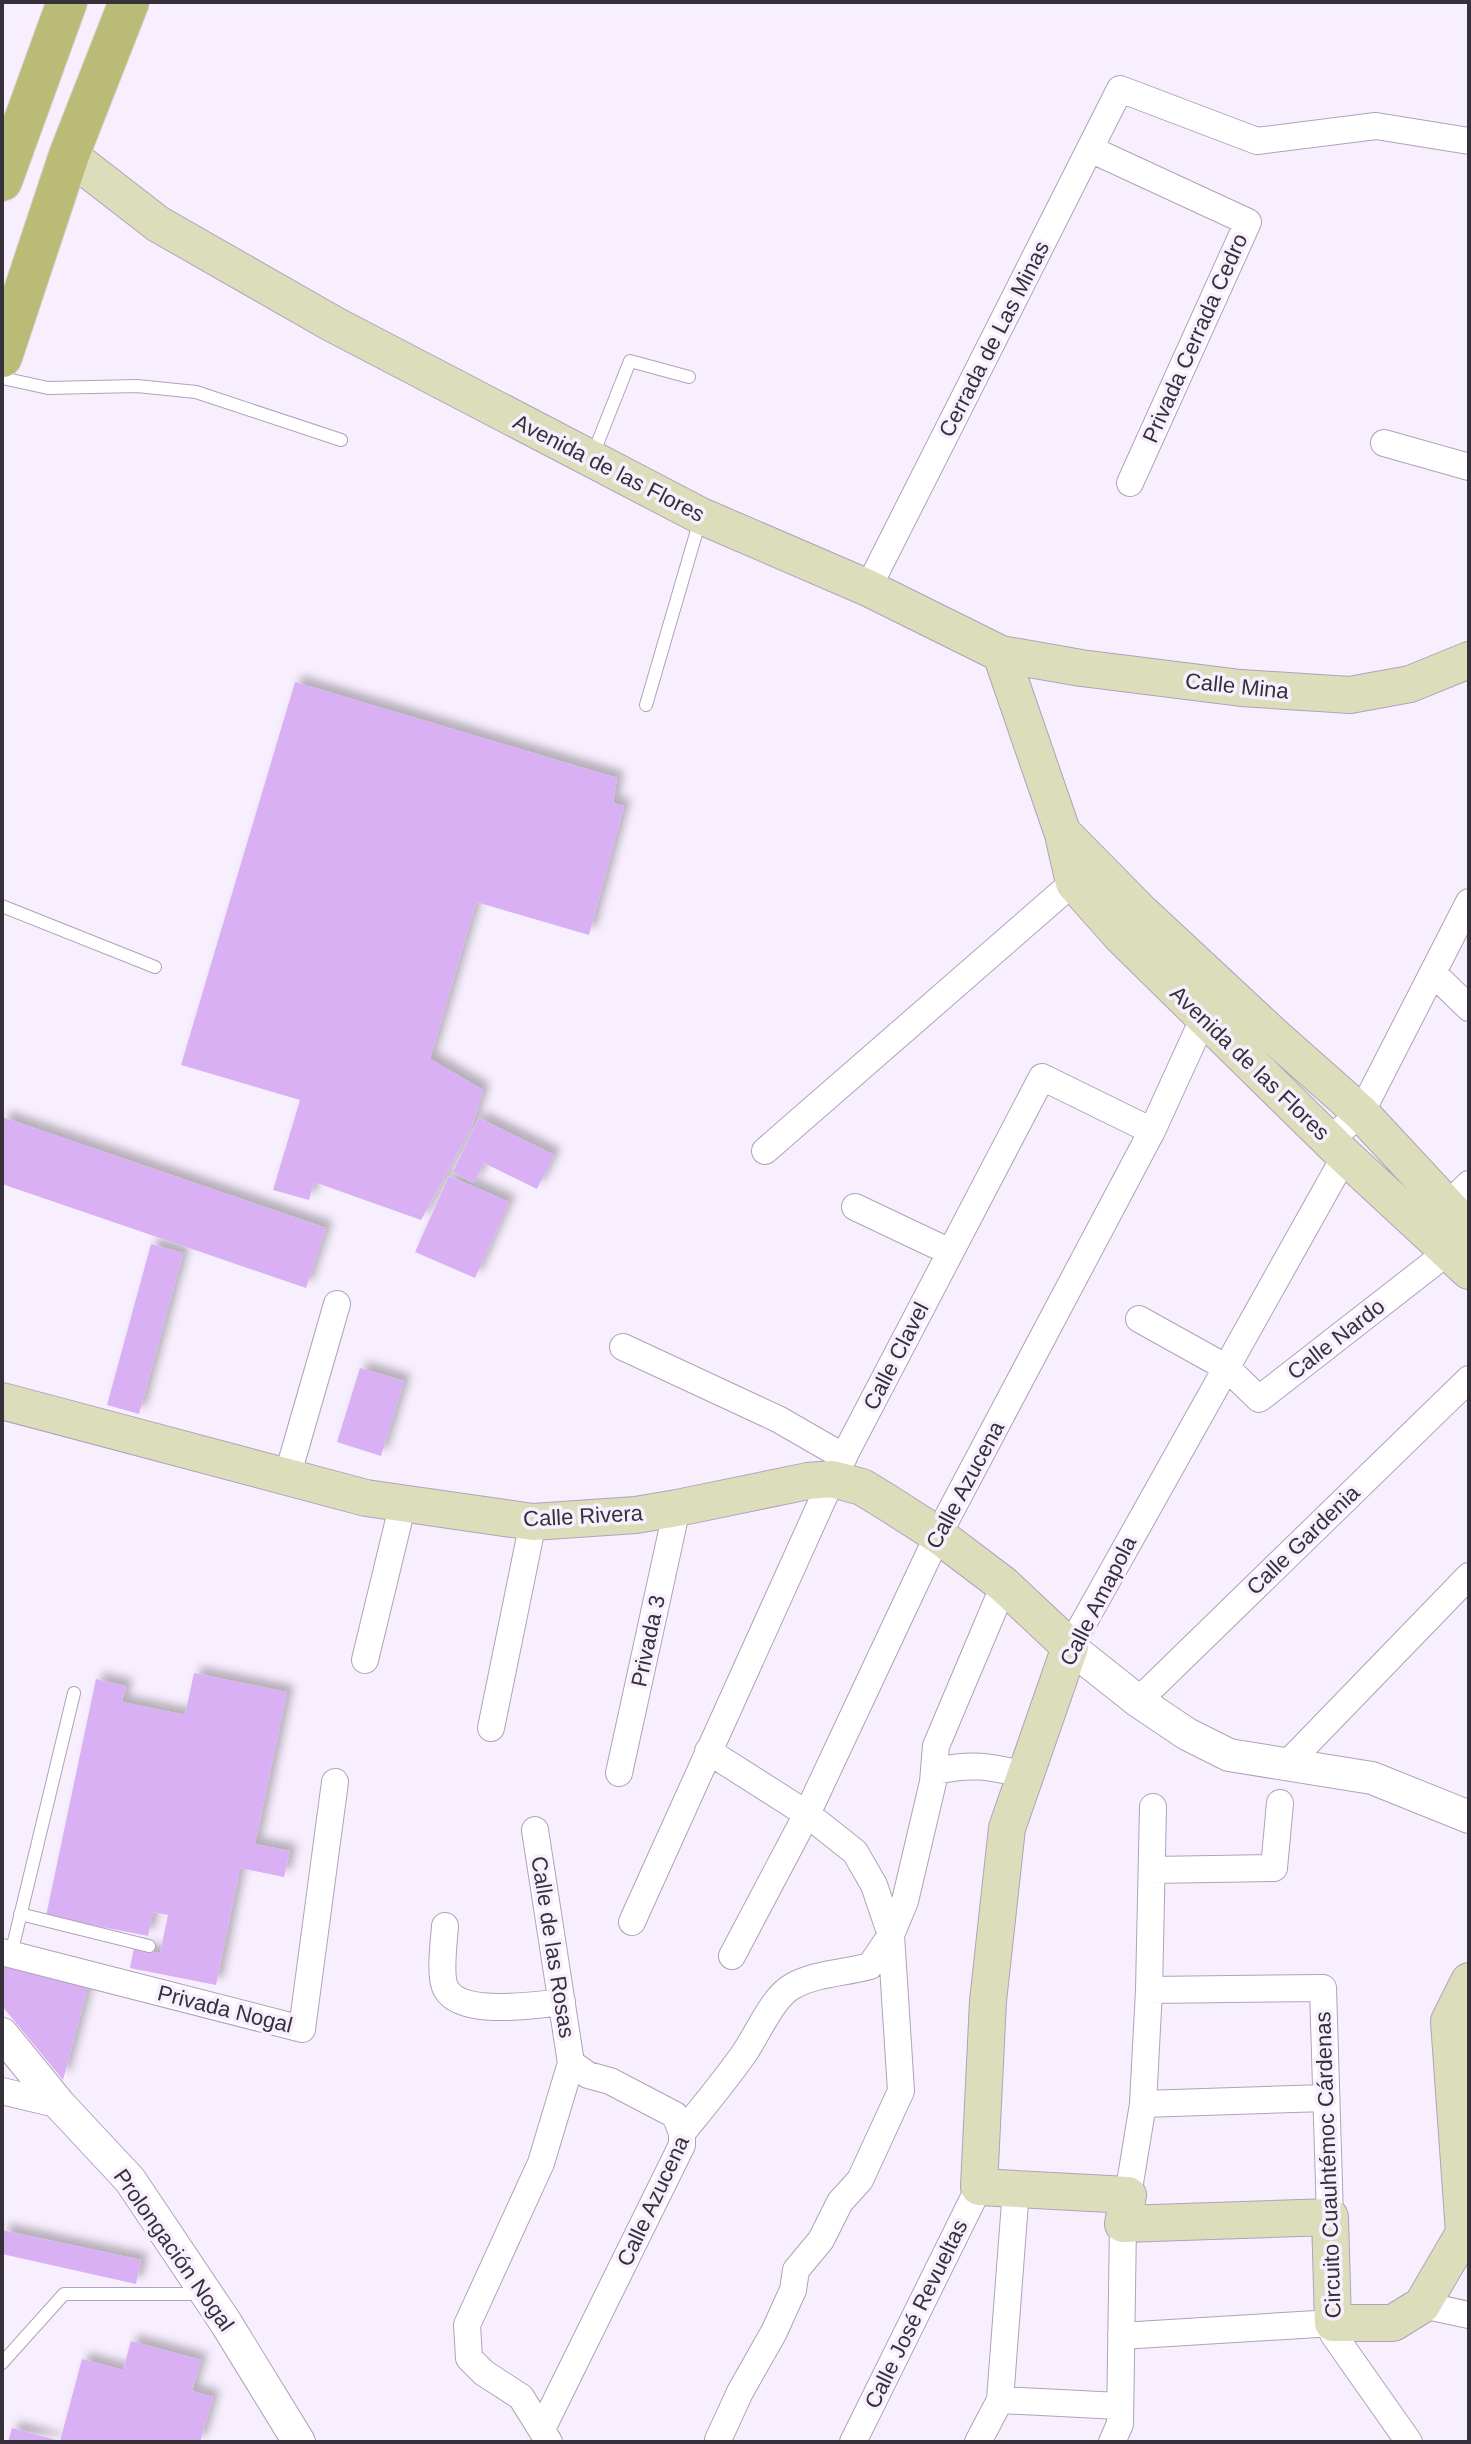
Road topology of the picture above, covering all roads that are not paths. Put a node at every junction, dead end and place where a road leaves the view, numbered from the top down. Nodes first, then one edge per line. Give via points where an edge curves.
1 (67, 2) edge
2 (129, 2) edge
3 (1469, 141) edge
4 (1090, 149) junction
5 (69, 155) junction
6 (2, 181) edge
7 (2, 357) edge
8 (689, 377) dead end
9 (2, 378) edge
10 (341, 440) dead end
11 (1384, 443) dead end
12 (591, 460) junction
13 (1469, 467) edge
14 (1130, 483) dead end
15 (701, 516) junction
16 (868, 588) junction
17 (1001, 654) junction
18 (1469, 660) edge
19 (646, 705) dead end
20 (1083, 874) junction
21 (1469, 902) edge
22 (2, 906) edge
23 (155, 967) dead end
24 (1433, 973) junction
25 (1469, 1008) edge
26 (1204, 1017) junction
27 (1273, 1035) junction
28 (1246, 1059) junction
29 (1361, 1113) junction
30 (1152, 1131) junction
31 (1337, 1148) junction
32 (765, 1151) dead end
33 (855, 1207) dead end
34 (1454, 1229) edge
35 (950, 1252) junction
36 (337, 1304) dead end
37 (1139, 1319) dead end
38 (623, 1347) dead end
39 (1227, 1368) junction
40 (1469, 1379) edge
41 (2, 1401) edge
42 (838, 1468) junction
43 (287, 1477) junction
44 (403, 1503) junction
45 (677, 1508) junction
46 (533, 1522) junction
47 (938, 1535) junction
48 (1469, 1576) edge
49 (1004, 1585) junction
50 (1070, 1647) junction
51 (365, 1660) dead end
52 (74, 1693) dead end
53 (1138, 1701) junction
54 (491, 1728) dead end
55 (708, 1751) junction
56 (1287, 1764) junction
57 (935, 1771) junction
58 (619, 1773) dead end
59 (1026, 1775) junction
60 (335, 1782) dead end
61 (1280, 1803) dead end
62 (1153, 1807) dead end
63 (807, 1814) junction
64 (1469, 1817) edge
65 (535, 1830) dead end
66 (1152, 1870) junction
67 (20, 1914) junction
68 (632, 1922) dead end
69 (445, 1926) dead end
70 (891, 1935) junction
71 (149, 1946) dead end
72 (6, 1953) edge
73 (732, 1956) dead end
74 (1469, 1981) edge
75 (1149, 1990) junction
76 (562, 2002) junction
77 (2, 2034) edge
78 (571, 2063) junction
79 (2, 2091) edge
80 (1325, 2098) junction
81 (1143, 2104) junction
82 (60, 2105) junction
83 (682, 2133) junction
84 (979, 2187) junction
85 (1016, 2189) junction
86 (1125, 2210) junction
87 (1330, 2217) junction
88 (1467, 2229) edge
89 (207, 2294) junction
90 (1422, 2305) junction
91 (1469, 2315) edge
92 (1333, 2323) junction
93 (1121, 2336) junction
94 (2, 2363) edge
95 (1000, 2400) junction
96 (1119, 2406) junction
97 (545, 2436) edge
98 (718, 2440) dead end
99 (299, 2442) edge
100 (853, 2442) edge
101 (978, 2442) edge
102 (1112, 2442) edge
103 (1409, 2442) edge

1 - 6 main road
2 - 5 main road
3 - 4 street, Cerrada de Las Minas via 1376,126 1257,141 1120,89
4 - 14 street, Privada Cerrada Cedro via 1248,222
4 - 16 street, Cerrada de Las Minas
5 - 7 main road
5 - 12 main road, Avenida de las Flores via 158,224 333,324
8 - 12 lane via 630,361
9 - 10 lane via 48,388 137,386 196,392
11 - 13 street
12 - 15 main road, Avenida de las Flores
15 - 16 main road, Avenida de las Flores
15 - 19 lane
16 - 17 main road, Avenida de las Flores
17 - 18 main road, Calle Mina via 1241,688 1350,695 1410,684
17 - 20 main road, Avenida de las Flores via 1063,834
20 - 26 main road, Avenida de las Flores via 1121,936
20 - 27 main road, Avenida de las Flores
20 - 32 street
21 - 24 street
22 - 23 lane
24 - 25 street
24 - 29 street
26 - 28 main road, Avenida de las Flores
26 - 30 street, Calle Azucena
27 - 28 street
27 - 29 main road, Avenida de las Flores
28 - 31 main road, Avenida de las Flores
29 - 31 street
29 - 34 main road, Avenida de las Flores
30 - 35 street, Calle Clavel via 1042,1077
30 - 47 street, Calle Azucena
31 - 34 main road, Avenida de las Flores
31 - 39 street, Calle Amapola
33 - 35 street
34 - 39 street, Calle Nardo via 1259,1399
35 - 42 street, Calle Clavel
36 - 43 street
37 - 39 street
38 - 42 street via 778,1419
39 - 50 street, Calle Amapola
40 - 53 street, Calle Gardenia
41 - 43 main road, Calle Rivera
42 - 45 main road, Calle Rivera via 808,1481
42 - 47 main road, Calle Rivera
42 - 55 street, Calle Clavel
43 - 44 main road, Calle Rivera
44 - 46 main road, Calle Rivera
44 - 51 street
45 - 46 main road, Calle Rivera
45 - 58 street, Privada 3
46 - 54 street
47 - 49 main road, Calle Rivera
47 - 63 street, Calle Azucena
48 - 56 street
49 - 50 main road, Calle Rivera
49 - 57 street, Calle Azucena via 936,1746
50 - 53 street
50 - 59 main road, Calle Amapola
52 - 67 lane
53 - 56 street via 1229,1755
55 - 63 street
55 - 68 street, Calle Clavel
56 - 64 street via 1372,1778
57 - 59 street via 986,1765
57 - 70 street, Calle Azucena via 905,1901
59 - 84 main road, Calle Amapola via 1005,1844 988,2001
60 - 72 street, Privada Nogal via 302,2029
61 - 66 street via 1274,1868
62 - 66 street
63 - 70 street via 855,1852 874,1885
63 - 73 street, Calle Azucena
65 - 76 street, Calle de las Rosas
66 - 75 street
67 - 71 lane
67 - 72 lane
69 - 76 street via 447,1992 486,2007
70 - 83 street, Calle Azucena via 870,1966 790,1987
70 - 98 street via 901,2091 860,2180 796,2270 774,2332
74 - 88 main road via 1449,2021
75 - 80 street, Circuito Cuauhtémoc Cárdenas via 1323,1988
75 - 81 street
76 - 78 street, Calle de las Rosas
77 - 82 street, Prolongación Nogal
78 - 83 street via 675,2115
78 - 97 street via 541,2163 467,2325 469,2358 521,2397
79 - 82 street
80 - 81 street
80 - 87 street, Circuito Cuauhtémoc Cárdenas
81 - 86 street
82 - 89 street, Prolongación Nogal via 130,2180
83 - 97 street, Calle Azucena via 682,2145
84 - 85 main road
84 - 100 street, Calle José Revueltas
85 - 86 main road
85 - 95 street
86 - 87 main road
86 - 93 street
87 - 92 main road, Circuito Cuauhtémoc Cárdenas
88 - 90 main road
89 - 94 lane via 64,2294
89 - 99 street, Prolongación Nogal
90 - 91 street
90 - 92 main road via 1393,2323
92 - 93 street
92 - 103 street, Circuito Cuauhtémoc Cárdenas via 1333,2334
93 - 96 street
95 - 96 street
95 - 101 street
96 - 102 street via 1120,2424

